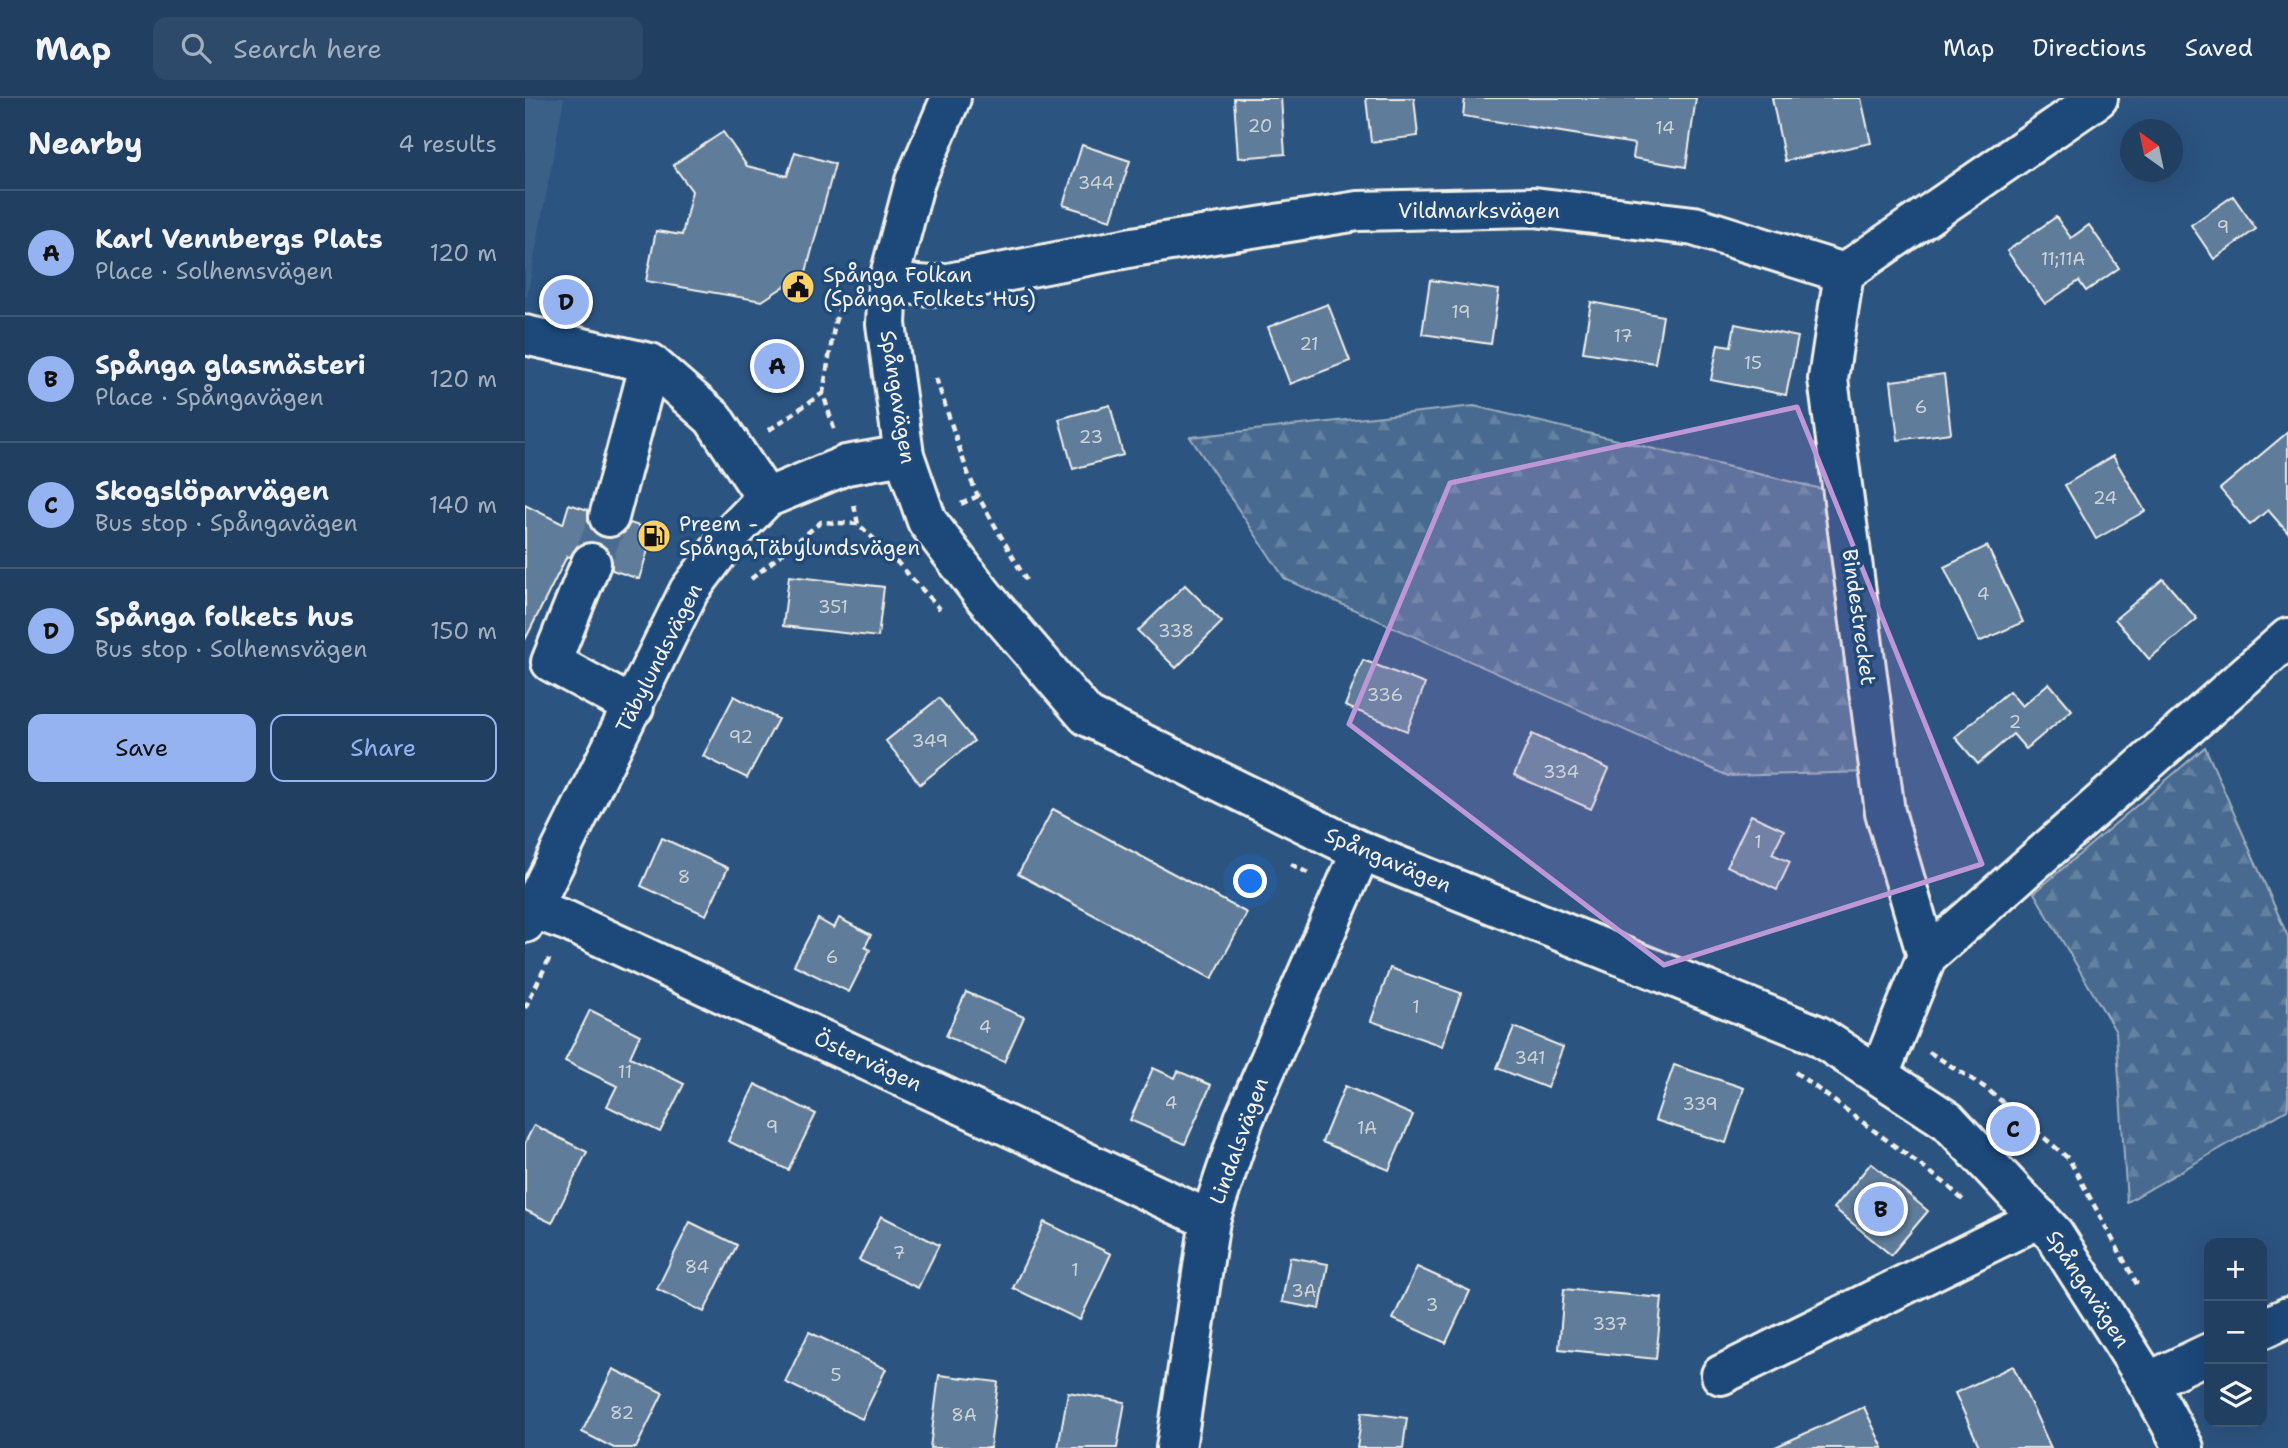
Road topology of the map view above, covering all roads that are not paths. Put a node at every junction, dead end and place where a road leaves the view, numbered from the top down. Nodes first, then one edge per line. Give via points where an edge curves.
1 (951, 98) edge
2 (2098, 98) edge
3 (1844, 273) junction
4 (888, 283) junction
5 (525, 335) edge
6 (650, 363) junction
7 (904, 455) junction
8 (766, 498) junction
9 (609, 517) tunnel mouth
10 (591, 564) tunnel mouth
11 (2288, 638) edge
12 (633, 707) junction
13 (1361, 851) junction
14 (537, 915) edge
15 (1927, 956) junction
16 (1879, 1075) junction
17 (2040, 1218) junction
18 (1210, 1220) junction
19 (2288, 1317) edge
20 (2267, 1327) edge
21 (2204, 1355) edge
22 (1721, 1375) dead end
23 (2148, 1382) junction
24 (1176, 1448) edge
25 (2184, 1448) edge

1 - 4 street, Spångavägen via 915,181
2 - 3 street
3 - 4 street, Vildmarksvägen via 1694,226 1534,207 1358,211 1133,247 933,286
3 - 15 street, Bindestrecket via 1828,379 1885,812
4 - 7 street, Spångavägen via 886,324
5 - 6 street
6 - 8 street via 713,418
6 - 9 street
7 - 8 street, Täbylundsvägen via 846,465
7 - 13 street, Spångavägen via 927,521 982,596 1087,716
8 - 12 street, Täbylundsvägen via 689,591
10 - 12 street via 551,662
11 - 15 street
12 - 14 street, Täbylundsvägen
13 - 16 street, Spångavägen via 1817,1035
13 - 18 street, Lindalsvägen via 1244,1119
14 - 18 street, Östervägen
15 - 16 street
16 - 17 street, Spångavägen via 1948,1121
17 - 22 street
17 - 23 street, Spångavägen
18 - 24 street, Lindalsvägen
19 - 20 street
21 - 23 street
23 - 25 street, Spångavägen

